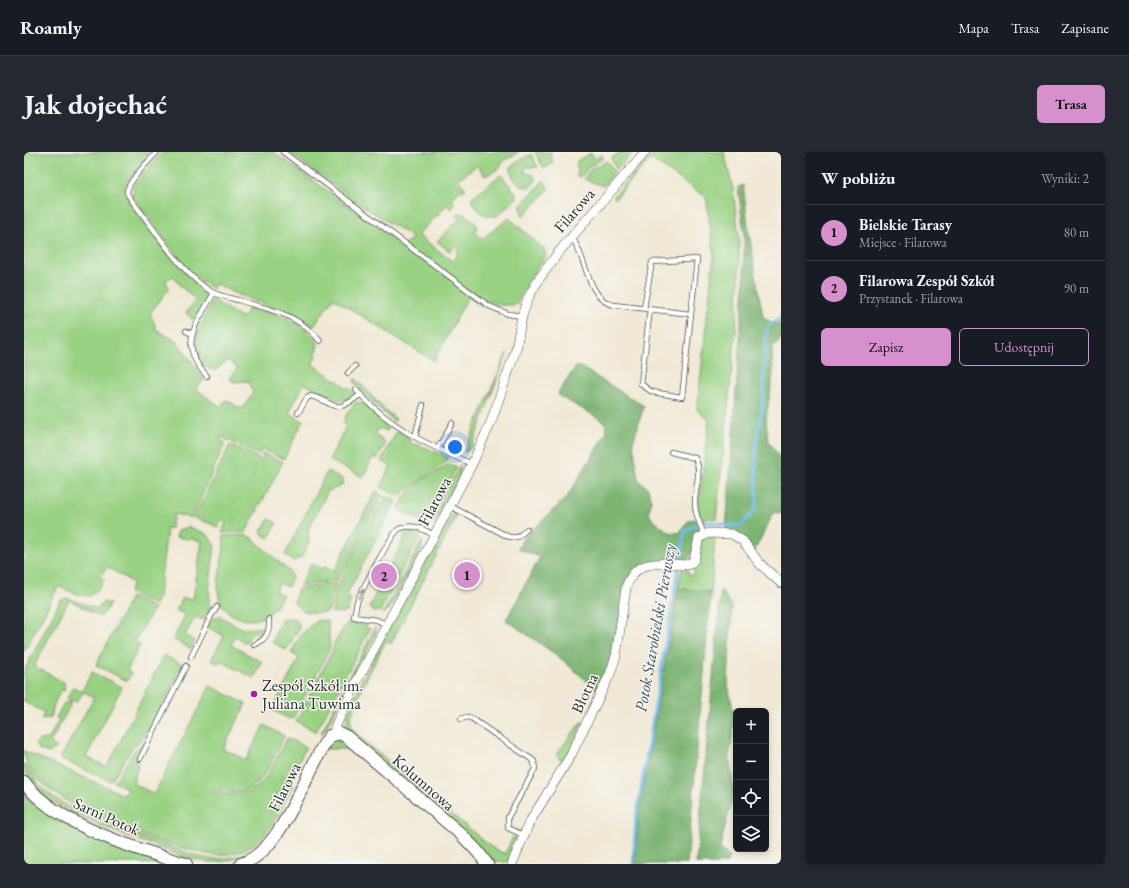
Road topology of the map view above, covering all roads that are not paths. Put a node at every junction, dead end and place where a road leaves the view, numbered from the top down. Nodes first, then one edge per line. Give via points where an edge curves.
1 (156, 152) edge
2 (284, 152) edge
3 (646, 152) edge
4 (571, 236) junction
5 (214, 293) junction
6 (644, 308) junction
7 (650, 309) junction
8 (691, 314) junction
9 (522, 316) junction
10 (186, 331) dead end
11 (192, 334) junction
12 (320, 341) dead end
13 (355, 366) dead end
14 (348, 373) dead end
15 (207, 376) dead end
16 (356, 390) dead end
17 (360, 395) junction
18 (423, 405) dead end
19 (298, 413) dead end
20 (452, 423) dead end
21 (416, 437) junction
22 (438, 448) junction
23 (671, 452) dead end
24 (472, 464) junction
25 (450, 506) junction
26 (527, 529) dead end
27 (702, 531) junction
28 (434, 535) junction
29 (781, 583) edge
30 (218, 607) dead end
31 (269, 619) dead end
32 (387, 626) junction
33 (254, 645) dead end
34 (191, 657) dead end
35 (186, 666) dead end
36 (461, 719) dead end
37 (334, 733) junction
38 (140, 759) dead end
39 (26, 788) edge
40 (523, 835) junction
41 (186, 864) edge
42 (243, 864) edge
43 (487, 864) edge
44 (512, 864) edge

1 - 5 lane via 128,187 127,193 189,275
2 - 9 lane via 489,306 508,314
3 - 4 street, Filarowa
4 - 6 lane via 578,246 590,281 602,300 609,305
4 - 9 street, Filarowa via 539,279 528,298
5 - 11 lane
5 - 12 lane via 298,320
6 - 7 lane
6 - 8 lane via 652,262 697,259
7 - 8 lane
7 - 8 lane via 641,384 652,392 682,397
9 - 24 street, Filarowa via 507,378
10 - 11 lane
11 - 15 lane via 191,352 195,362
13 - 14 lane
16 - 17 lane
17 - 19 lane via 347,404 335,407 311,396 306,398
17 - 21 lane via 392,424
18 - 21 lane
20 - 22 lane
21 - 22 lane
22 - 24 lane
23 - 27 lane via 695,458 698,464 695,503
24 - 25 street, Filarowa
25 - 26 lane via 509,537 518,537
25 - 28 street, Filarowa
27 - 29 street via 727,532 738,537 759,564
27 - 40 street, Błotna via 692,563 646,565 630,576 612,670 571,755
28 - 32 street, Filarowa
32 -> 28 lane via 377,620 354,617 357,602 393,534 399,529 414,526
30 - 34 lane
31 - 33 lane via 270,627 266,637
32 - 37 street, Filarowa via 355,685
35 - 38 lane
36 - 40 lane via 472,718 534,761 535,769 508,818 508,828
37 - 42 street, Filarowa via 327,739 317,757 278,834 263,852
37 - 43 street, Kolumnowa via 347,737 450,825
39 - 41 street, Sarni Potok via 75,822
40 - 44 street, Błotna

